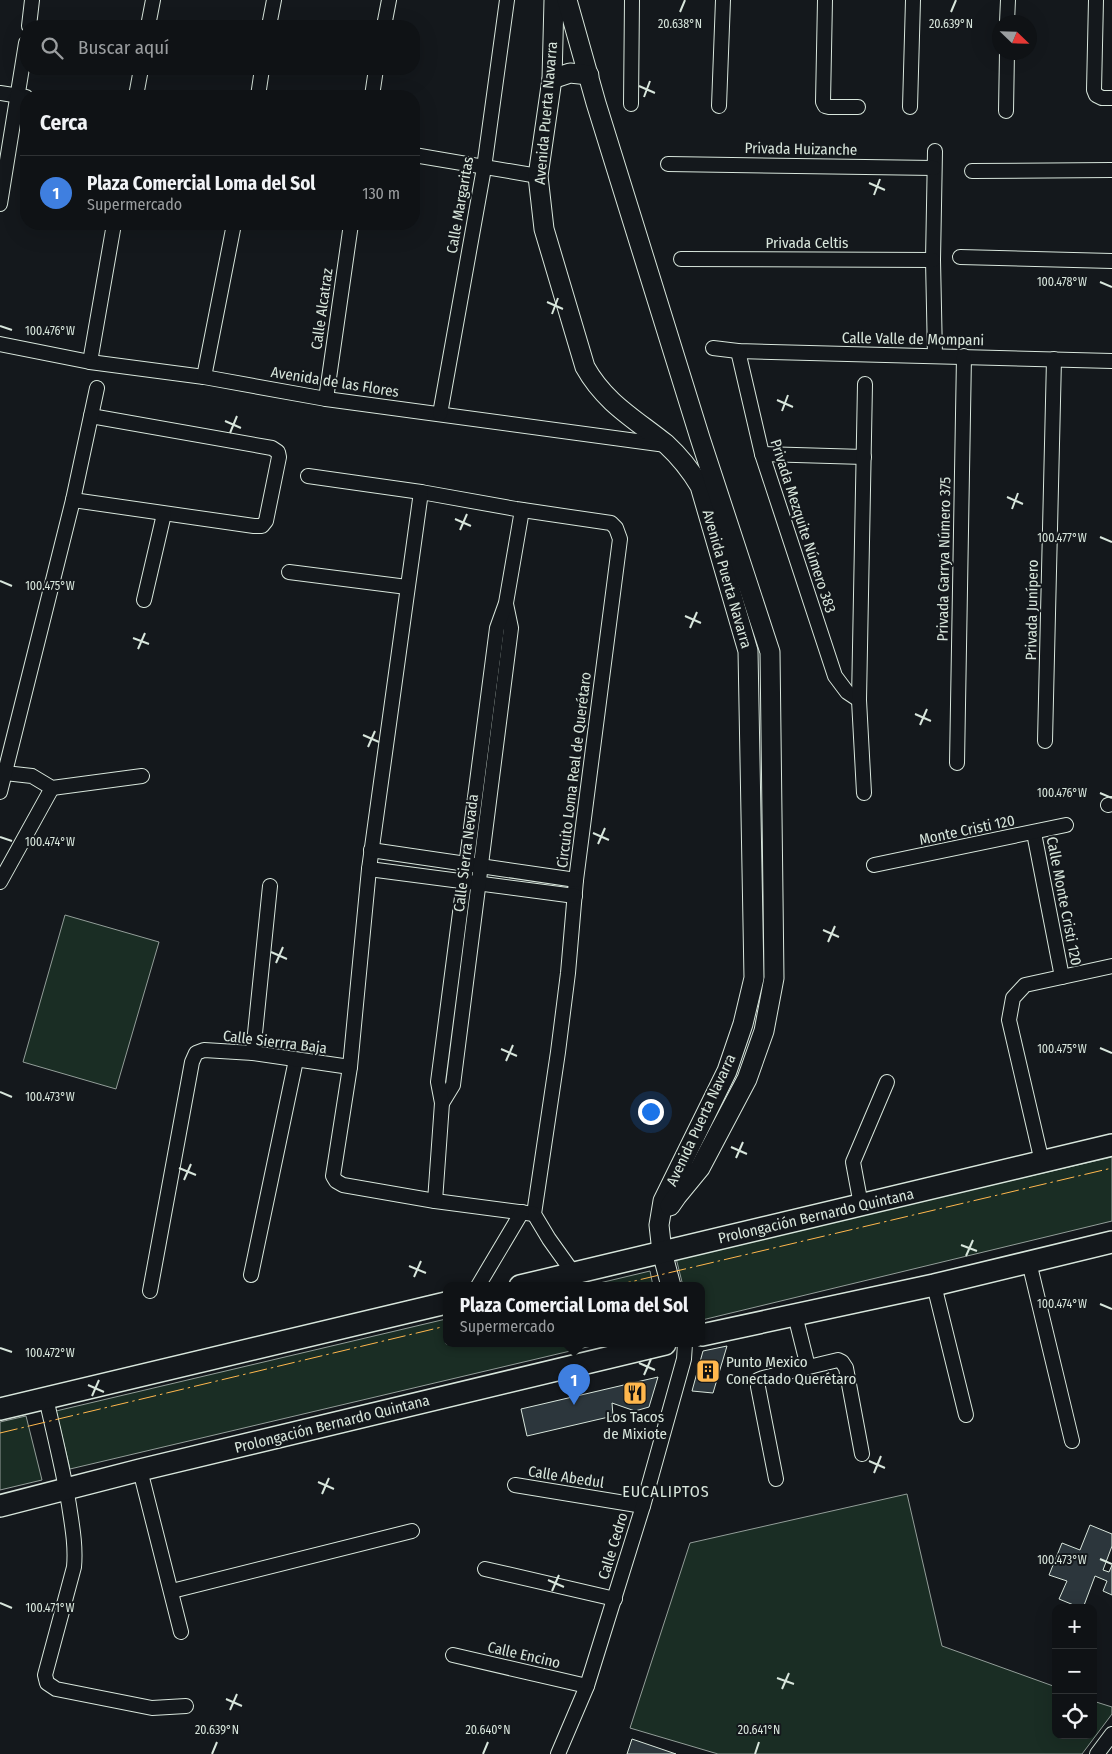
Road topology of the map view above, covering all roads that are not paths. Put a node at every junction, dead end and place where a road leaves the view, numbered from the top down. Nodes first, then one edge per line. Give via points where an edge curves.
1 (32, 0) edge
2 (153, 0) edge
3 (274, 0) edge
4 (389, 0) edge
5 (507, 0) edge
6 (554, 0) edge
7 (567, 0) edge
8 (632, 0) edge
9 (722, 0) edge
10 (825, 0) edge
11 (913, 0) edge
12 (1008, 0) edge
13 (1096, 0) edge
14 (1008, 15) edge
15 (30, 20) edge
16 (149, 20) edge
17 (270, 20) edge
18 (385, 20) edge
19 (1007, 60) edge
20 (24, 75) edge
21 (140, 75) edge
22 (261, 75) edge
23 (375, 75) edge
24 (588, 75) junction
25 (552, 79) junction
26 (22, 90) edge
27 (137, 90) edge
28 (259, 90) edge
29 (373, 90) edge
30 (0, 93) edge
31 (20, 96) edge
32 (1112, 98) edge
33 (630, 104) dead end
34 (20, 106) edge
35 (719, 106) dead end
36 (910, 106) dead end
37 (858, 107) dead end
38 (1006, 111) dead end
39 (935, 151) dead end
40 (420, 156) edge
41 (668, 164) dead end
42 (484, 168) junction
43 (934, 168) junction
44 (1112, 170) edge
45 (972, 172) dead end
46 (538, 176) junction
47 (0, 204) edge
48 (113, 230) edge
49 (233, 230) edge
50 (350, 230) edge
51 (960, 257) dead end
52 (681, 258) dead end
53 (933, 260) junction
54 (1112, 261) edge
55 (0, 344) edge
56 (713, 348) dead end
57 (738, 351) junction
58 (935, 356) junction
59 (964, 356) junction
60 (1054, 359) junction
61 (1112, 361) edge
62 (90, 362) junction
63 (204, 377) junction
64 (865, 384) dead end
65 (97, 388) dead end
66 (326, 399) junction
67 (440, 414) junction
68 (91, 416) junction
69 (700, 438) junction
70 (666, 445) junction
71 (762, 454) junction
72 (864, 457) junction
73 (308, 476) dead end
74 (421, 492) junction
75 (73, 500) junction
76 (522, 510) junction
77 (164, 514) junction
78 (289, 572) dead end
79 (407, 587) junction
80 (144, 600) dead end
81 (506, 603) junction
82 (859, 700) junction
83 (1045, 741) dead end
84 (957, 763) dead end
85 (4, 773) junction
86 (142, 776) dead end
87 (52, 788) junction
88 (0, 792) edge
89 (864, 793) dead end
90 (1066, 825) dead end
91 (1034, 833) junction
92 (752, 848) junction
93 (772, 848) junction
94 (371, 850) junction
95 (466, 863) junction
96 (481, 865) junction
97 (874, 866) dead end
98 (369, 869) junction
99 (576, 880) junction
100 (464, 881) junction
101 (0, 882) edge
102 (479, 883) junction
103 (270, 886) dead end
104 (575, 896) junction
105 (1112, 966) edge
106 (1062, 976) junction
107 (253, 1053) junction
108 (296, 1060) junction
109 (350, 1067) junction
110 (887, 1082) dead end
111 (442, 1104) junction
112 (1112, 1145) edge
113 (1042, 1162) junction
114 (435, 1201) junction
115 (861, 1205) junction
116 (528, 1213) junction
117 (659, 1225) junction
118 (1112, 1242) edge
119 (662, 1252) junction
120 (1029, 1262) junction
121 (574, 1274) junction
122 (251, 1275) dead end
123 (481, 1282) edge
124 (538, 1282) edge
125 (671, 1282) edge
126 (934, 1285) junction
127 (150, 1291) dead end
128 (443, 1305) edge
129 (795, 1315) junction
130 (705, 1334) edge
131 (652, 1347) edge
132 (685, 1347) edge
133 (808, 1367) junction
134 (46, 1398) junction
135 (0, 1409) edge
136 (966, 1415) dead end
137 (1072, 1441) dead end
138 (862, 1454) dead end
139 (140, 1470) junction
140 (776, 1479) dead end
141 (515, 1486) dead end
142 (66, 1490) junction
143 (0, 1506) edge
144 (642, 1506) junction
145 (412, 1531) dead end
146 (485, 1569) dead end
147 (172, 1591) junction
148 (614, 1599) junction
149 (181, 1632) dead end
150 (453, 1655) dead end
151 (587, 1686) junction
152 (186, 1706) dead end
153 (1112, 1734) edge
154 (558, 1754) edge
155 (1097, 1754) edge

1 - 15 street
2 - 16 street
3 - 17 street
4 - 18 street
5 - 42 street, Calle Margaritas
6 - 25 street, Avenida Puerta Navarra
7 - 24 street, Avenida Puerta Navarra
8 - 33 street
9 - 35 street
10 - 37 street via 823,102 829,107
11 - 36 street
12 - 14 street
13 - 32 street via 1094,90 1102,98
19 - 38 street
20 - 26 street
21 - 27 street
22 - 28 street
23 - 29 street
24 - 25 street via 570,72
24 - 69 street, Avenida Puerta Navarra
25 - 46 street, Avenida Puerta Navarra
30 - 31 street
34 - 47 street
39 - 43 street
40 - 42 street
41 - 43 street, Privada Huizanche
42 - 46 street
42 - 67 street, Calle Margaritas
43 - 53 street
44 - 45 street
46 - 70 street, Avenida Puerta Navarra via 544,229 585,367 609,401
48 - 62 street
49 - 63 street
50 - 66 street, Calle Alcatraz
51 - 54 street
52 - 53 street, Privada Celtis
53 - 58 street
55 - 62 street, Avenida de las Flores
56 - 57 street, Calle Valle de Mompani
57 - 58 street, Calle Valle de Mompani
57 - 71 street, Privada Mezquite Número 383
58 - 59 street, Calle Valle de Mompani
59 - 60 street, Calle Valle de Mompani
59 - 84 street, Privada Garrya Número 375
60 - 61 street, Calle Valle de Mompani
60 - 83 street, Privada Junípero
62 - 63 street, Avenida de las Flores
63 - 66 street, Avenida de las Flores
64 - 72 street, Privada Mezquite Número 383
65 - 68 street
66 - 67 street, Avenida de las Flores
67 - 70 street, Avenida de las Flores
68 - 75 street
68 - 77 street via 272,448 278,452 266,521 262,526
69 - 70 street via 679,445
69 - 93 street, Avenida Puerta Navarra via 770,652
70 - 92 street, Avenida Puerta Navarra via 691,471 700,486 748,651
71 - 72 street
71 - 82 street, Privada Mezquite Número 383 via 835,676 847,692
72 - 82 street, Privada Mezquite Número 383
73 - 74 street, Circuito Loma Real de Querétaro
74 - 76 street, Circuito Loma Real de Querétaro
74 - 79 street
75 - 77 street
75 - 85 street
76 - 81 street, Calle Sierra Nevada
76 - 99 street, Circuito Loma Real de Querétaro via 611,522 620,539
77 - 80 street
78 - 79 street
79 - 94 street
81 - 95 street, Calle Sierra Nevada via 497,628
81 - 96 street, Calle Sierra Nevada via 511,628
82 - 89 street, Privada Mezquite Número 383
85 - 87 street via 32,776
85 - 88 street
86 - 87 street
87 - 101 street
90 - 91 street, Monte Cristi 120
91 - 97 street, Monte Cristi 120
91 - 106 street, Calle Monte Cristi 120
92 - 93 street
92 - 117 street, Avenida Puerta Navarra via 754,978 743,1024 728,1071 663,1201
93 - 117 street, Avenida Puerta Navarra via 774,978 764,1031 747,1079 700,1168
94 - 95 street
94 - 98 street
95 - 96 street
95 - 100 street, Calle Sierra Nevada
96 - 99 street
96 - 102 street, Calle Sierra Nevada
98 - 100 street
98 - 109 street
99 - 104 street, Circuito Loma Real de Querétaro
100 - 102 street
100 - 111 street, Calle Sierra Nevada via 438,1082
102 - 104 street
102 - 111 street, Calle Sierra Nevada via 453,1084
103 - 107 street
104 - 116 street, Circuito Loma Real de Querétaro via 558,1052
105 - 106 street
106 - 113 street via 1025,985 1013,998 1009,1020
107 - 108 street, Calle Sierrra Baja
107 - 127 street, Calle Sierrra Baja via 204,1050 196,1053 192,1062
108 - 109 street, Calle Sierrra Baja
108 - 122 street
109 - 114 street via 333,1176 336,1181 343,1185
110 - 115 street via 853,1162
111 - 114 street, Calle Sierra Nevada
112 - 113 main road, Prolongación Bernardo Quintana
113 - 115 main road, Prolongación Bernardo Quintana
114 - 116 street
115 - 119 main road, Prolongación Bernardo Quintana
116 - 121 street
116 - 123 street, Circuito Loma Real de Querétaro
117 - 119 street, Avenida Puerta Navarra
118 - 120 main road
119 - 121 main road, Prolongación Bernardo Quintana
119 - 125 street, Avenida Puerta Navarra
120 - 126 main road
120 - 137 street
121 - 124 main road, Prolongación Bernardo Quintana
126 - 129 main road
126 - 136 street
128 - 134 main road
129 - 130 main road
129 - 133 street
131 - 139 main road, Prolongación Bernardo Quintana
132 - 144 street, Calle Cedro
133 - 138 street via 838,1360 846,1368
133 - 140 street via 758,1380
134 - 135 main road
134 - 142 street
139 - 142 main road, Prolongación Bernardo Quintana
139 - 147 street
141 - 144 street, Calle Abedul
142 - 143 main road, Prolongación Bernardo Quintana
142 - 152 street via 75,1557 45,1675 47,1683 56,1689 152,1708
144 - 148 street, Calle Cedro
145 - 147 street
146 - 148 street
147 - 149 street
148 - 151 street, Calle Cedro
150 - 151 street, Calle Encino
151 - 154 street, Calle Cedro
153 - 155 street

